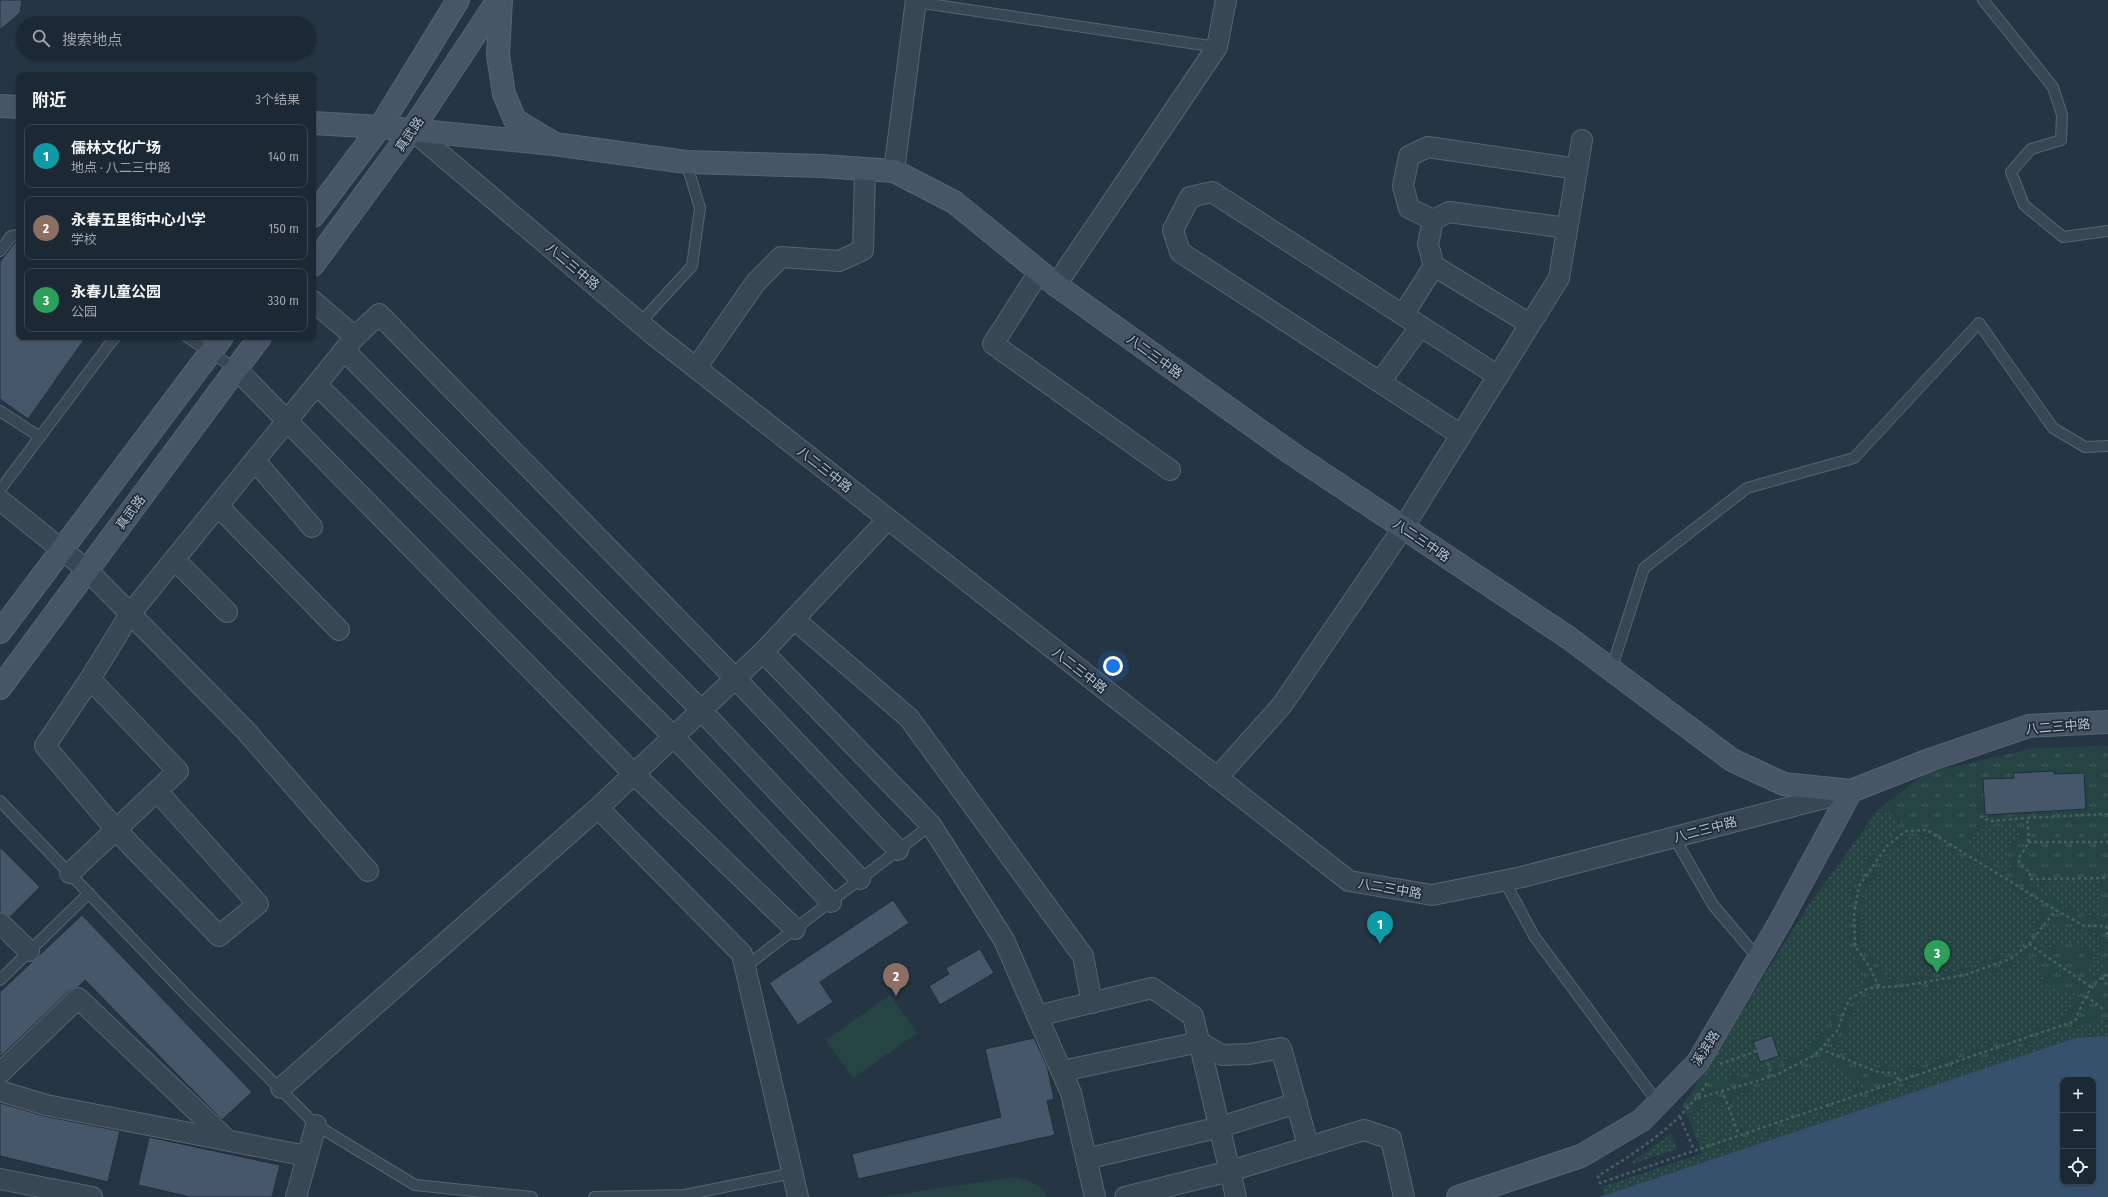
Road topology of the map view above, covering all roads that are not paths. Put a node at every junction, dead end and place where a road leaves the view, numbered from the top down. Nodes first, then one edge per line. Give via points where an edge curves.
1 (458, 0) edge
2 (498, 0) edge
3 (501, 0) edge
4 (1226, 0) edge
5 (1983, 0) edge
6 (916, 1) edge
7 (1216, 47) junction
8 (0, 106) edge
9 (16, 107) edge
10 (316, 123) edge
11 (380, 127) junction
12 (412, 130) junction
13 (1582, 140) dead end
14 (554, 144) junction
15 (686, 162) junction
16 (865, 169) junction
17 (1577, 169) junction
18 (894, 171) junction
19 (316, 212) edge
20 (1433, 220) junction
21 (1567, 228) junction
22 (2108, 231) edge
23 (16, 235) edge
24 (0, 251) edge
25 (316, 261) edge
26 (1434, 266) junction
27 (1039, 272) junction
28 (1056, 285) junction
29 (316, 304) edge
30 (1402, 315) junction
31 (640, 323) junction
32 (1530, 324) junction
33 (1420, 326) junction
34 (113, 340) edge
35 (199, 340) edge
36 (258, 340) edge
37 (216, 344) edge
38 (350, 344) junction
39 (696, 368) junction
40 (236, 370) junction
41 (1498, 376) junction
42 (1380, 382) junction
43 (317, 385) junction
44 (0, 411) edge
45 (287, 422) junction
46 (1461, 435) junction
47 (40, 437) junction
48 (2108, 446) edge
49 (255, 461) junction
50 (1170, 470) dead end
51 (0, 490) edge
52 (0, 500) edge
53 (219, 507) junction
54 (888, 519) junction
55 (312, 527) dead end
56 (1403, 528) junction
57 (62, 549) junction
58 (175, 560) junction
59 (87, 570) junction
60 (227, 612) dead end
61 (130, 614) junction
62 (794, 619) junction
63 (339, 630) dead end
64 (0, 632) edge
65 (763, 652) junction
66 (1611, 670) junction
67 (90, 678) junction
68 (735, 678) junction
69 (0, 688) edge
70 (701, 710) junction
71 (2108, 722) edge
72 (674, 736) junction
73 (634, 774) junction
74 (1217, 778) junction
75 (157, 791) junction
76 (1851, 791) junction
77 (0, 801) edge
78 (598, 808) junction
79 (931, 825) junction
80 (116, 830) junction
81 (1674, 837) junction
82 (898, 850) junction
83 (368, 871) dead end
84 (70, 873) junction
85 (860, 879) junction
86 (1504, 880) junction
87 (89, 893) junction
88 (831, 902) junction
89 (0, 923) edge
90 (795, 929) junction
91 (29, 952) junction
92 (1758, 958) junction
93 (745, 967) junction
94 (0, 980) edge
95 (1092, 1003) junction
96 (1037, 1016) junction
97 (1199, 1042) junction
98 (1062, 1071) junction
99 (0, 1073) edge
100 (281, 1088) junction
101 (0, 1091) edge
102 (1296, 1103) junction
103 (1658, 1103) junction
104 (316, 1124) junction
105 (1220, 1127) junction
106 (227, 1140) junction
107 (1308, 1145) junction
108 (308, 1156) junction
109 (1086, 1159) junction
110 (1230, 1171) junction
111 (793, 1173) junction
112 (0, 1179) edge
113 (92, 1197) edge
114 (296, 1197) edge
115 (532, 1197) edge
116 (594, 1197) edge
117 (798, 1197) edge
118 (1095, 1197) edge
119 (1125, 1197) edge
120 (1236, 1197) edge
121 (1404, 1197) edge
122 (1458, 1197) edge

1 - 11 main road
2 - 12 main road, 真武路
3 - 14 main road via 498,55 504,94 515,120
4 - 7 street
5 - 22 lane via 2053,87 2062,115 2060,140 2032,149 2011,172 2024,205 2063,237
6 - 7 lane
6 - 18 street
7 - 28 street
8 - 9 main road
10 - 11 main road, 八二三中路
11 - 12 main road, 八二三中路
11 - 19 main road
12 - 14 main road, 八二三中路
12 - 25 main road, 真武路
12 - 31 street, 八二三中路
13 - 17 street
14 - 15 main road, 八二三中路
15 - 16 main road, 八二三中路
15 - 31 lane via 700,208 692,266
16 - 18 main road, 八二三中路
16 - 39 street via 863,250 839,261 781,257 756,282
17 - 20 street via 1428,147 1409,156 1402,186 1409,208
17 - 21 street
18 - 27 main road, 八二三中路 via 954,202
20 - 21 street via 1449,212
20 - 26 street via 1428,244
21 - 32 street via 1559,278
23 - 24 lane via 11,236
26 - 30 street
26 - 32 street
27 - 28 main road, 八二三中路
27 - 50 street via 993,344
28 - 56 main road, 八二三中路 via 1290,453
29 - 38 street
30 - 33 street
30 - 42 street via 1212,192 1190,197 1173,230 1180,252
31 - 39 street, 八二三中路
32 - 41 street
33 - 41 street
33 - 42 street
34 - 47 lane
35 - 37 lane
36 - 40 main road, 真武路
37 - 40 lane
37 - 57 main road
38 - 43 street
38 - 68 street via 379,314
38 - 70 street
39 - 54 street, 八二三中路
40 - 45 street
40 - 59 main road, 真武路
41 - 46 street
42 - 46 street
43 - 45 street
43 - 72 street
44 - 47 lane
45 - 49 street
45 - 73 street
46 - 56 street
47 - 51 lane
48 - 66 lane via 2085,447 2054,428 1979,323 1854,458 1747,488 1644,568
49 - 53 street
49 - 55 street
52 - 57 street
53 - 58 street
53 - 63 street
54 - 62 street
54 - 74 street, 八二三中路
56 - 66 main road, 八二三中路 via 1569,638
56 - 74 street via 1282,705
57 - 59 street
57 - 64 main road
58 - 60 street
58 - 61 street
59 - 61 street
59 - 69 main road, 真武路
61 - 67 street
61 - 83 street via 245,730
62 - 65 street
62 - 95 street via 909,718 1083,956
65 - 68 street
65 - 79 street
66 - 76 main road, 八二三中路 via 1732,760 1784,784
67 - 75 street via 178,771
67 - 80 street via 45,746
68 - 70 street
68 - 82 street
70 - 72 street
70 - 85 street
71 - 76 main road, 八二三中路 via 2029,726 1932,759
72 - 73 street
72 - 88 street
73 - 78 street
73 - 90 street
74 - 86 street, 八二三中路 via 1349,881 1432,895
75 - 80 street
75 - 80 street via 258,904 219,936
76 - 81 street, 八二三中路
76 - 92 main road, 溪滨路
77 - 84 lane
78 - 93 street via 742,954
78 - 100 street
79 - 82 lane
79 - 96 street via 1004,940
80 - 84 street
81 - 86 street, 八二三中路
81 - 92 lane via 1713,905
82 - 85 lane
84 - 87 lane
85 - 88 lane
86 - 103 lane via 1534,936
87 - 91 lane
87 - 100 lane via 191,1000
88 - 90 lane
89 - 91 street
90 - 93 lane
91 - 94 lane
92 - 103 main road, 溪滨路 via 1698,1062
93 - 111 street
95 - 96 street
95 - 97 street via 1152,988 1193,1016
96 - 98 street
97 - 98 street
97 - 102 street via 1222,1055 1248,1054 1281,1048
97 - 105 street
98 - 109 street via 1072,1093
99 - 106 street via 78,998
100 - 104 lane
101 - 106 street via 46,1104
102 - 105 street
102 - 107 street
103 - 122 main road, 溪滨路 via 1642,1120 1581,1156
104 - 108 street
104 - 115 lane via 415,1185
105 - 109 street
105 - 110 street
106 - 108 street
107 - 110 street
107 - 121 street via 1364,1130 1391,1139
108 - 114 street
109 - 118 street
110 - 119 street
110 - 120 street
111 - 116 lane via 685,1195
111 - 117 street
112 - 113 street

